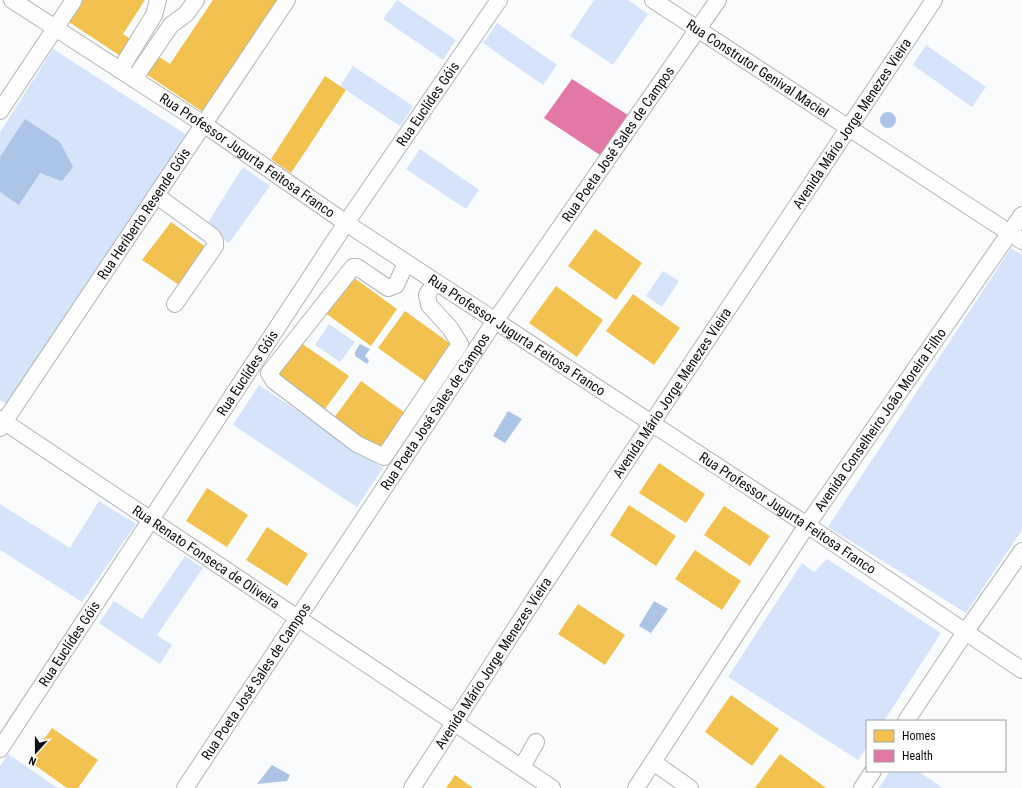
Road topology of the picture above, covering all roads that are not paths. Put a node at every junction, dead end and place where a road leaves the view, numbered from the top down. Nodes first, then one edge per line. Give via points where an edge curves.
1 (12, 0) edge
2 (74, 0) edge
3 (196, 0) edge
4 (287, 0) edge
5 (499, 0) edge
6 (653, 0) edge
7 (718, 0) edge
8 (934, 0) edge
9 (159, 3) edge
10 (181, 17) junction
11 (56, 29) junction
12 (698, 30) junction
13 (141, 36) junction
14 (156, 46) junction
15 (120, 70) junction
16 (134, 79) junction
17 (0, 111) edge
18 (205, 125) junction
19 (850, 129) junction
20 (157, 196) junction
21 (1022, 215) edge
22 (346, 223) junction
23 (1016, 237) edge
24 (406, 263) junction
25 (434, 282) junction
26 (175, 304) dead end
27 (495, 321) junction
28 (1, 423) edge
29 (651, 423) junction
30 (151, 519) junction
31 (807, 525) junction
32 (1022, 551) edge
33 (1017, 569) edge
34 (298, 619) junction
35 (966, 631) junction
36 (1022, 670) edge
37 (907, 720) edge
38 (453, 723) junction
39 (536, 742) dead end
40 (0, 749) edge
41 (653, 762) junction
42 (522, 767) junction
43 (872, 772) edge
44 (185, 788) edge
45 (412, 788) edge
46 (552, 788) edge
47 (636, 788) edge
48 (690, 788) edge
49 (862, 788) edge

1 - 11 street, Rua Professor Jugurta Feitosa Franco
2 - 11 street
3 - 10 street
4 - 18 street, Rua Heriberto Resende Góis
5 - 22 street, Rua Euclídes Góis
6 - 12 street, Rua Construtor Genival Maciel
7 - 12 street, Rua Poeta José Sales de Campos
8 - 19 street, Avenida Mário Jorge Menezes Vieira
9 - 10 street
9 - 13 street
10 - 14 street
11 - 15 street, Rua Professor Jugurta Feitosa Franco
11 - 17 street
12 - 19 street, Rua Construtor Genival Maciel
12 - 27 street, Rua Poeta José Sales de Campos
13 - 14 street
13 - 15 street
14 - 16 street
15 - 16 street, Rua Professor Jugurta Feitosa Franco
16 - 18 street, Rua Professor Jugurta Feitosa Franco
18 - 20 street, Rua Heriberto Resende Góis
18 - 22 street, Rua Professor Jugurta Feitosa Franco
19 - 23 street, Rua Construtor Genival Maciel
19 - 29 street, Avenida Mário Jorge Menezes Vieira
20 - 26 street via 212,236 215,241 215,246
20 - 28 street, Rua Heriberto Resende Góis
21 - 23 street, Avenida Conselheiro João Moreira Filho
22 - 24 street, Rua Professor Jugurta Feitosa Franco
22 - 30 street, Rua Euclídes Góis
23 - 31 street, Avenida Conselheiro João Moreira Filho
24 - 25 street, Rua Professor Jugurta Feitosa Franco
24 - 25 street via 396,285 388,288 357,267 353,267 269,373 274,381 357,444 384,457 460,344 450,328 429,305 427,295
25 - 27 street, Rua Professor Jugurta Feitosa Franco
27 - 29 street, Rua Professor Jugurta Feitosa Franco
27 - 34 street, Rua Poeta José Sales de Campos
28 - 30 street, Rua Renato Fonseca de Oliveira
29 - 31 street, Rua Professor Jugurta Feitosa Franco
29 - 38 street, Avenida Mário Jorge Menezes Vieira
30 - 34 street, Rua Renato Fonseca de Oliveira
30 - 40 street, Rua Euclídes Góis
31 - 35 street, Rua Professor Jugurta Feitosa Franco
31 - 41 street, Avenida Conselheiro João Moreira Filho
32 - 33 street
33 - 35 street
34 - 38 street, Rua Renato Fonseca de Oliveira
34 - 44 street, Rua Poeta José Sales de Campos
35 - 36 street, Rua Professor Jugurta Feitosa Franco
35 - 37 street
38 - 42 street, Rua Renato Fonseca de Oliveira
38 - 45 street, Avenida Mário Jorge Menezes Vieira
39 - 42 street
41 - 47 street, Avenida Conselheiro João Moreira Filho
41 - 48 street
42 - 46 street, Rua Renato Fonseca de Oliveira
43 - 49 street

